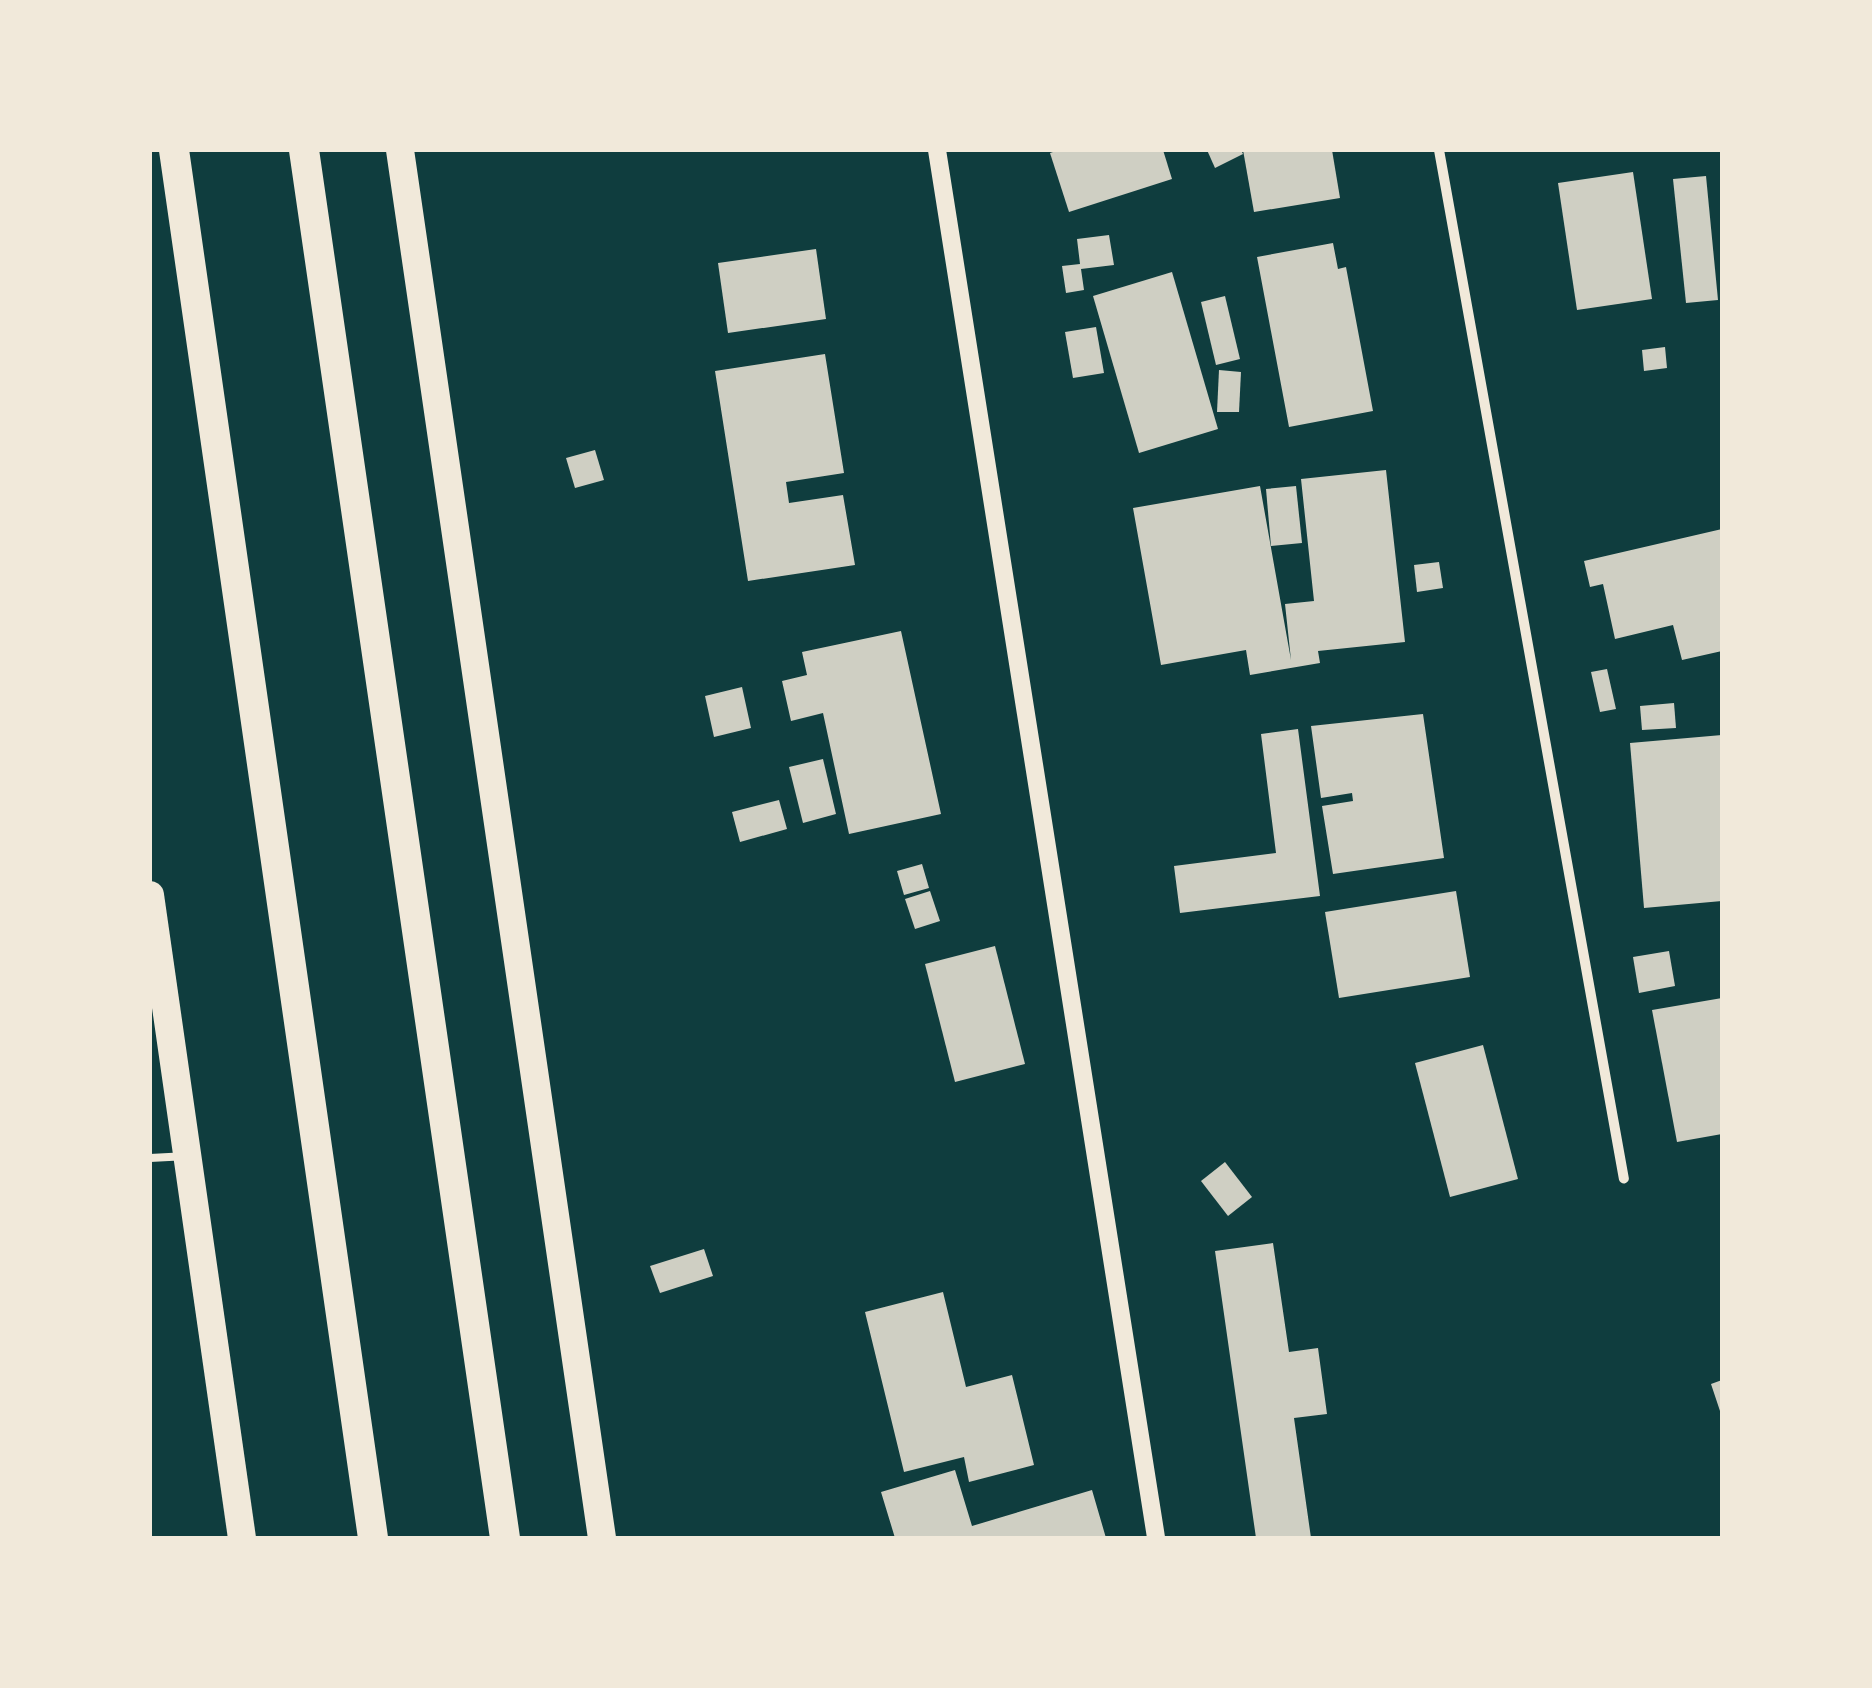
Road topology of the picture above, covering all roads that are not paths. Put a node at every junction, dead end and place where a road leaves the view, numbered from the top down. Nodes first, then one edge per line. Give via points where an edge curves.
1 (174, 150) edge
2 (304, 150) edge
3 (400, 150) edge
4 (937, 150) edge
5 (1439, 150) edge
6 (150, 895) edge
7 (187, 1155) junction
8 (150, 1158) edge
9 (1624, 1179) dead end
10 (242, 1538) edge
11 (373, 1538) edge
12 (505, 1538) edge
13 (602, 1538) edge
14 (1156, 1538) edge

1 - 11 highway
2 - 12 highway
3 - 13 highway
4 - 14 street
5 - 9 street
6 - 7 highway
7 - 8 lane
7 - 10 highway

